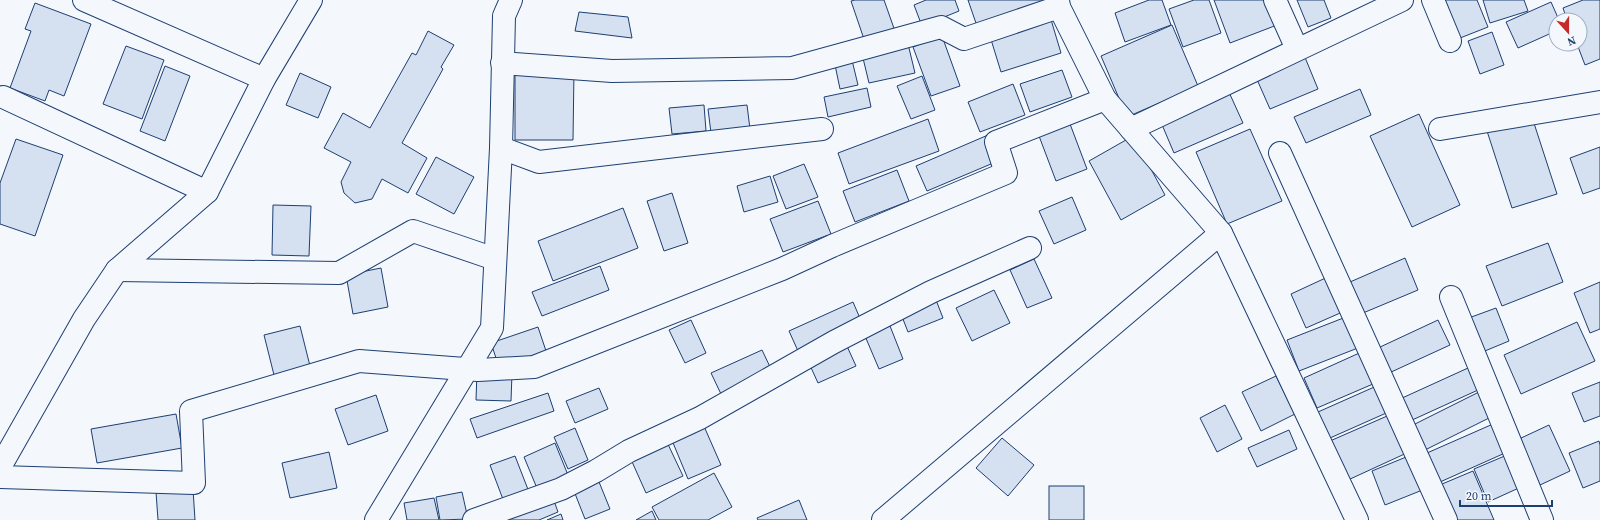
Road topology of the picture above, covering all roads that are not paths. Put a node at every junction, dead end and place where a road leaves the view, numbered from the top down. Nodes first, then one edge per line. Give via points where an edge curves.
1 (84, 0) edge
2 (311, 0) edge
3 (511, 0) edge
4 (1275, 0) edge
5 (1402, 0) edge
6 (1433, 0) edge
7 (1058, 4) edge
8 (1450, 41) dead end
9 (1297, 49) junction
10 (502, 62) junction
11 (264, 79) junction
12 (3, 97) dead end
13 (1105, 98) junction
14 (1600, 102) edge
15 (1440, 128) dead end
16 (822, 129) dead end
17 (1131, 129) junction
18 (501, 148) junction
19 (1280, 153) dead end
20 (206, 192) junction
21 (1221, 233) junction
22 (1030, 248) dead end
23 (495, 259) junction
24 (117, 270) junction
25 (1451, 297) dead end
26 (468, 369) junction
27 (0, 467) edge
28 (0, 477) edge
29 (391, 497) junction
30 (376, 520) edge
31 (393, 520) edge
32 (474, 520) edge
33 (883, 520) edge
34 (1357, 520) edge
35 (1446, 520) edge
36 (1542, 520) edge

1 - 11 street
2 - 11 street
3 - 10 street via 504,16
4 - 9 street
5 - 9 street
6 - 8 street
7 - 10 street via 964,39 941,27 792,68 612,71
7 - 13 street
9 - 17 street
10 - 18 street
11 - 20 street
12 - 20 street
13 - 17 street
13 - 26 street via 996,142 1006,173 782,269 534,367
14 - 15 street
16 - 18 street via 539,162
17 - 21 street
18 - 23 street
19 - 35 street
20 - 24 street
21 - 33 street
21 - 34 street
22 - 32 street via 924,296 834,342 700,418 629,451 561,489
23 - 24 street via 412,231 339,273
23 - 26 street via 492,328
24 - 27 street via 84,319
25 - 36 street
26 - 28 street via 359,361 191,411 194,483
26 - 29 street
29 - 30 street
29 - 31 street

